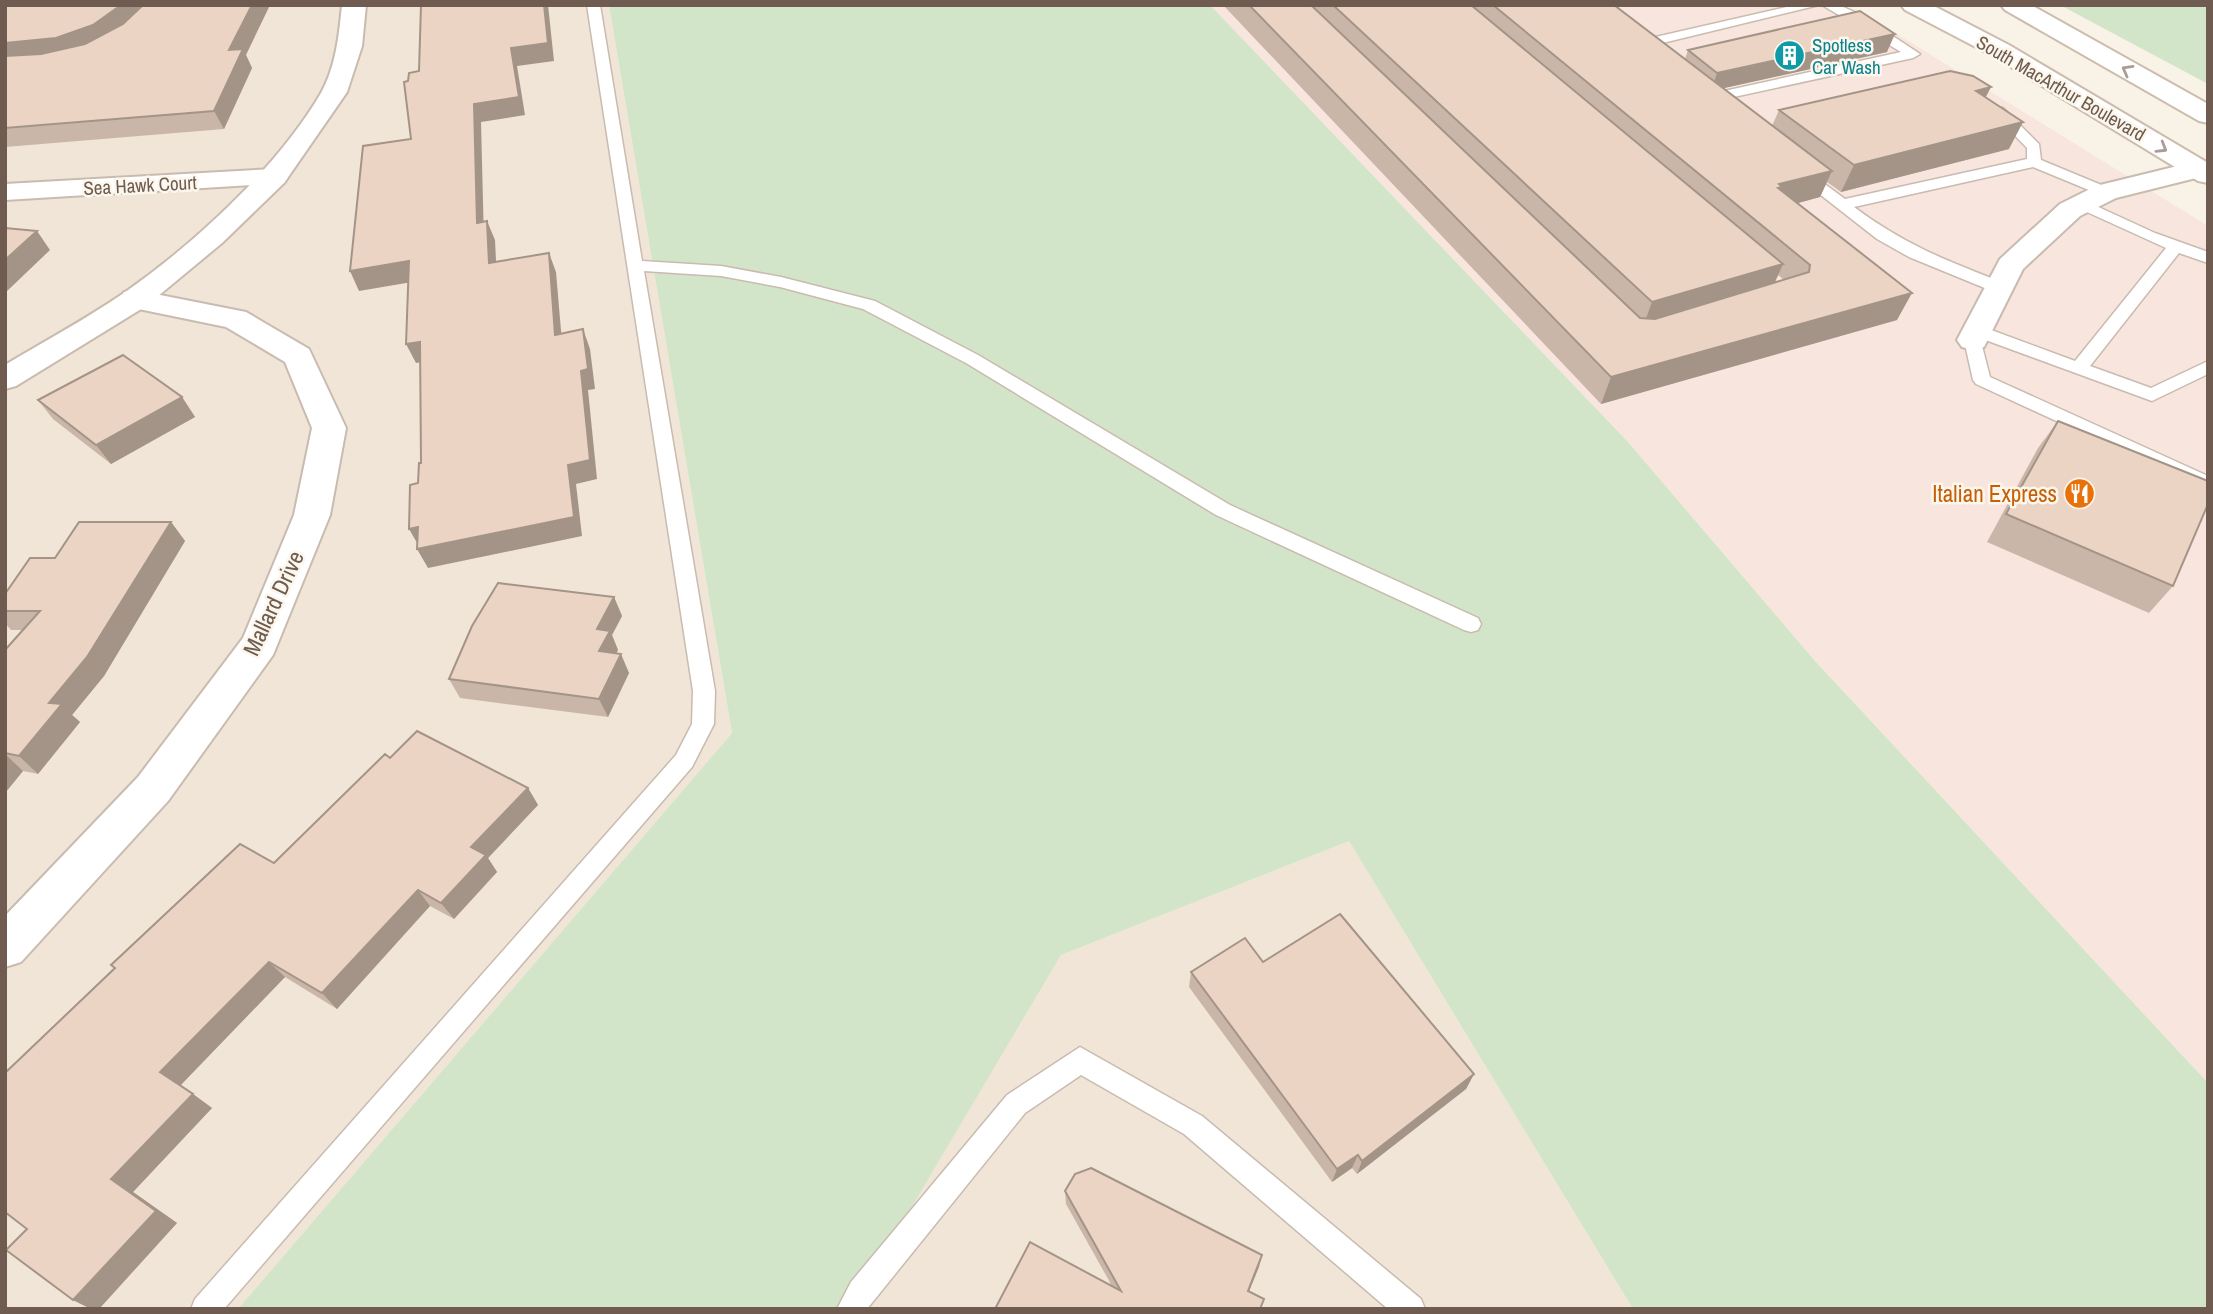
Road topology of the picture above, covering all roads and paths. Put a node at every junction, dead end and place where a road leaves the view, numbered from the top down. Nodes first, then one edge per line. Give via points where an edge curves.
1 (354, 5) edge
2 (593, 5) edge
3 (1813, 5) edge
4 (1828, 5) edge
5 (1913, 5) edge
6 (2012, 5) edge
7 (1654, 58) edge
8 (1706, 99) edge
9 (1985, 104) edge
10 (2208, 115) edge
11 (2034, 162) junction
12 (1790, 165) edge
13 (2205, 170) edge
14 (274, 177) junction
15 (5, 192) edge
16 (2093, 198) junction
17 (1840, 205) junction
18 (2175, 247) junction
19 (2208, 258) edge
20 (634, 265) junction
21 (1998, 287) junction
22 (135, 299) junction
23 (1975, 336) junction
24 (2208, 367) edge
25 (2079, 369) junction
26 (5, 379) edge
27 (2208, 485) edge
28 (1471, 624) dead end
29 (5, 947) edge
30 (205, 1309) edge
31 (851, 1309) edge
32 (1411, 1309) edge

1 - 14 street via 350,46 334,92
2 - 20 lane
3 - 7 lane via 1633,42
4 - 8 lane via 1913,54
5 -> 13 street, South MacArthur Boulevard via 2000,50
10 -> 6 street
9 - 11 lane via 2028,138 2034,147
11 - 16 lane
11 - 17 lane
12 - 17 lane
13 - 16 street
14 - 15 street, Sea Hawk Court
14 - 22 street via 212,237
16 - 18 lane
16 - 21 street via 2070,210 2010,265
17 - 21 lane via 1915,254
18 - 19 lane
18 - 25 lane
20 - 28 lane via 721,271 869,305 972,359 1223,510
20 - 30 lane via 704,691 703,724 684,761
21 - 23 street
22 - 26 street
22 - 29 street, Mallard Drive via 235,319 298,356 330,428 320,478 312,515 259,645 153,789
23 - 25 lane
23 - 27 lane via 1982,380
24 - 25 lane via 2152,395
31 - 32 lane via 1016,1104 1080,1060 1193,1125

